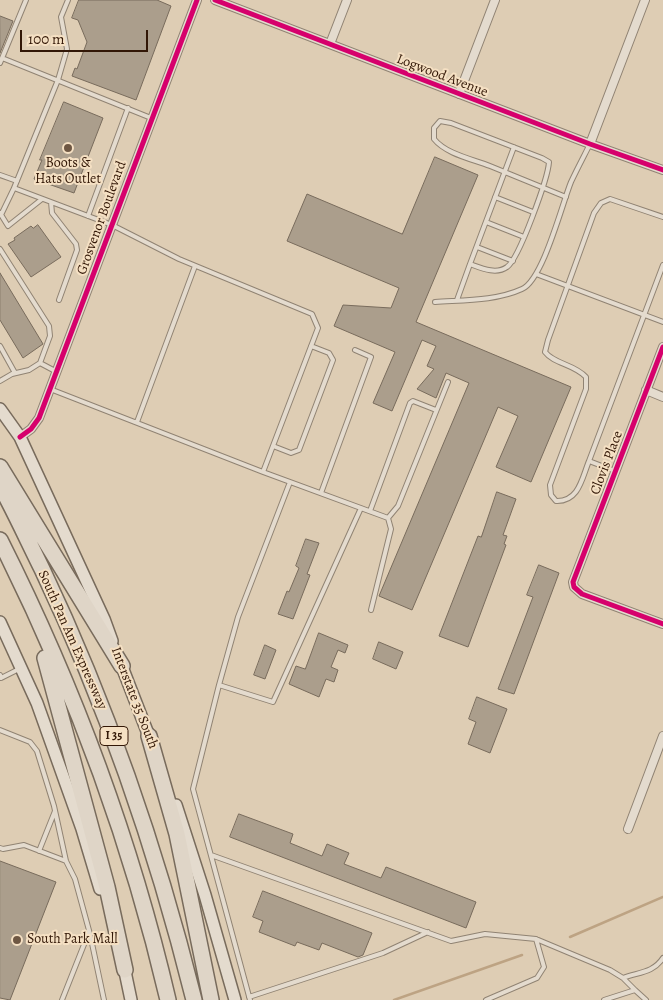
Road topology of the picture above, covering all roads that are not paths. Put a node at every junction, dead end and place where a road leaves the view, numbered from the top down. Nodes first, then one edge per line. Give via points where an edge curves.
1 (26, 0) edge
2 (68, 0) edge
3 (197, 0) edge
4 (215, 0) edge
5 (347, 0) edge
6 (495, 0) edge
7 (645, 0) edge
8 (330, 44) junction
9 (1, 61) edge
10 (58, 80) junction
11 (459, 94) junction
12 (128, 108) junction
13 (151, 118) junction
14 (590, 144) junction
15 (514, 147) junction
16 (663, 170) edge
17 (504, 172) junction
18 (0, 175) edge
19 (16, 181) junction
20 (542, 187) junction
21 (14, 188) junction
22 (495, 197) junction
23 (566, 197) junction
24 (42, 199) junction
25 (51, 202) junction
26 (533, 212) junction
27 (0, 214) edge
28 (88, 216) junction
29 (663, 217) edge
30 (486, 222) junction
31 (112, 225) junction
32 (524, 237) junction
33 (477, 246) junction
34 (0, 249) edge
35 (513, 261) junction
36 (470, 264) junction
37 (663, 265) edge
38 (195, 266) junction
39 (536, 274) junction
40 (567, 285) junction
41 (58, 300) dead end
42 (457, 300) junction
43 (435, 302) dead end
44 (643, 314) junction
45 (663, 322) edge
46 (0, 346) edge
47 (311, 346) junction
48 (663, 347) edge
49 (355, 350) dead end
50 (40, 363) junction
51 (57, 372) junction
52 (15, 373) junction
53 (0, 380) edge
54 (448, 382) dead end
55 (50, 389) junction
56 (646, 390) junction
57 (663, 397) edge
58 (0, 409) edge
59 (436, 410) junction
60 (137, 422) junction
61 (20, 437) junction
62 (273, 446) junction
63 (589, 461) junction
64 (0, 466) edge
65 (615, 471) junction
66 (263, 472) junction
67 (290, 482) junction
68 (0, 484) edge
69 (321, 493) junction
70 (361, 508) junction
71 (370, 512) junction
72 (388, 518) junction
73 (0, 540) edge
74 (27, 596) junction
75 (371, 610) dead end
76 (0, 622) edge
77 (663, 624) edge
78 (122, 666) junction
79 (21, 668) junction
80 (0, 678) edge
81 (219, 685) junction
82 (0, 730) edge
83 (149, 736) junction
84 (663, 736) edge
85 (55, 811) junction
86 (628, 829) dead end
87 (0, 848) edge
88 (39, 851) junction
89 (211, 855) junction
90 (66, 861) junction
91 (89, 932) junction
92 (428, 932) junction
93 (536, 939) junction
94 (663, 958) edge
95 (125, 970) junction
96 (623, 978) junction
97 (635, 990) junction
98 (249, 999) edge
99 (62, 1000) edge
100 (104, 1000) edge
101 (131, 1000) edge
102 (168, 1000) edge
103 (194, 1000) edge
104 (211, 1000) edge
105 (235, 1000) edge
106 (486, 1000) edge
107 (604, 1000) edge
108 (646, 1000) edge

1 - 9 lane
2 - 10 lane via 61,17 68,49
3 - 13 street, Grosvenor Boulevard
4 - 8 street, Logwood Avenue
5 - 8 street
6 - 11 street
7 - 14 street
8 - 11 street, Logwood Avenue
9 - 10 lane
10 - 12 lane
10 - 19 lane
11 - 14 street, Logwood Avenue
12 - 13 lane
12 - 28 lane
13 - 31 street, Grosvenor Boulevard
14 - 16 street, Logwood Avenue
14 - 23 lane
15 - 17 lane
15 - 17 lane via 451,123 440,121 434,128 434,139 440,146
15 - 20 lane via 548,162
17 - 20 lane
17 - 22 lane
18 - 19 lane
19 - 21 lane
20 - 23 lane
20 - 26 lane
21 - 24 lane
21 - 27 lane
22 - 26 lane
22 - 30 lane
23 - 39 lane
24 - 25 lane
24 - 27 lane via 8,226
25 - 28 lane
25 - 41 lane via 52,213 76,244 77,250
26 - 32 lane
28 - 31 lane
29 - 40 lane via 610,199 601,203
30 - 32 lane
30 - 33 lane
31 - 38 lane
31 - 51 street, Grosvenor Boulevard
32 - 35 lane
33 - 35 lane
33 - 36 lane
34 - 50 lane via 49,326 50,336
35 - 36 lane via 507,268 496,271
36 - 42 lane
37 - 44 lane
38 - 47 lane via 312,314 318,328
38 - 60 lane
39 - 40 lane
39 - 42 lane via 524,288 499,297
40 - 44 lane
40 - 63 lane via 545,352 579,369 586,377 586,389 550,485 551,495 556,501 572,498
42 - 43 lane
44 - 45 lane
44 - 63 lane
46 - 52 lane
47 - 62 lane
47 - 62 lane via 329,353 333,360 299,450 291,453
48 - 56 street, Clovis Place
49 - 69 lane via 371,356
50 - 51 lane
50 - 52 lane via 30,370
51 - 55 street, Grosvenor Boulevard
52 - 53 lane
54 - 59 lane
55 - 60 lane
55 - 61 street, Grosvenor Boulevard via 39,418
56 - 57 street
56 - 65 street, Clovis Place
58 - 61 main road, Interstate 35 South
59 - 71 lane via 413,401 410,403
59 - 72 lane via 398,506
60 - 66 lane
61 - 78 main road, Interstate 35 South via 104,619
62 - 66 lane
63 - 65 lane
64 - 78 highway
65 - 77 street, Clovis Place via 575,576 574,587 582,594
66 - 67 lane
67 - 69 lane
67 - 81 lane via 238,617
68 - 103 highway, South Pan Am Expressway / I 35 via 66,619 112,732 151,843
69 - 70 lane
70 - 71 lane
70 - 81 lane via 273,702
71 - 72 lane
72 - 75 lane via 390,529
73 - 74 highway, South Pan Am Expressway / I 35
74 - 95 highway via 108,887
74 - 102 highway, South Pan Am Expressway / I 35 via 110,801
76 - 79 main road
78 - 83 main road, Interstate 35 South
79 - 80 lane
79 - 95 main road via 76,812
81 - 89 lane via 194,789
82 - 85 lane via 30,742 37,751
83 - 104 highway via 177,834
83 - 105 main road, Interstate 35 South via 177,808
84 - 86 street
85 - 88 lane
85 - 90 lane
87 - 88 lane via 24,845
88 - 90 lane
89 - 92 lane
89 - 98 lane
90 - 91 lane via 75,879
91 - 99 lane
91 - 100 lane
92 - 93 lane via 451,940 485,934
92 - 98 lane via 383,953
93 - 96 lane
93 - 106 lane via 544,967 537,978
94 - 96 lane via 648,972
95 - 101 main road
96 - 97 lane
97 - 107 lane
97 - 108 lane

